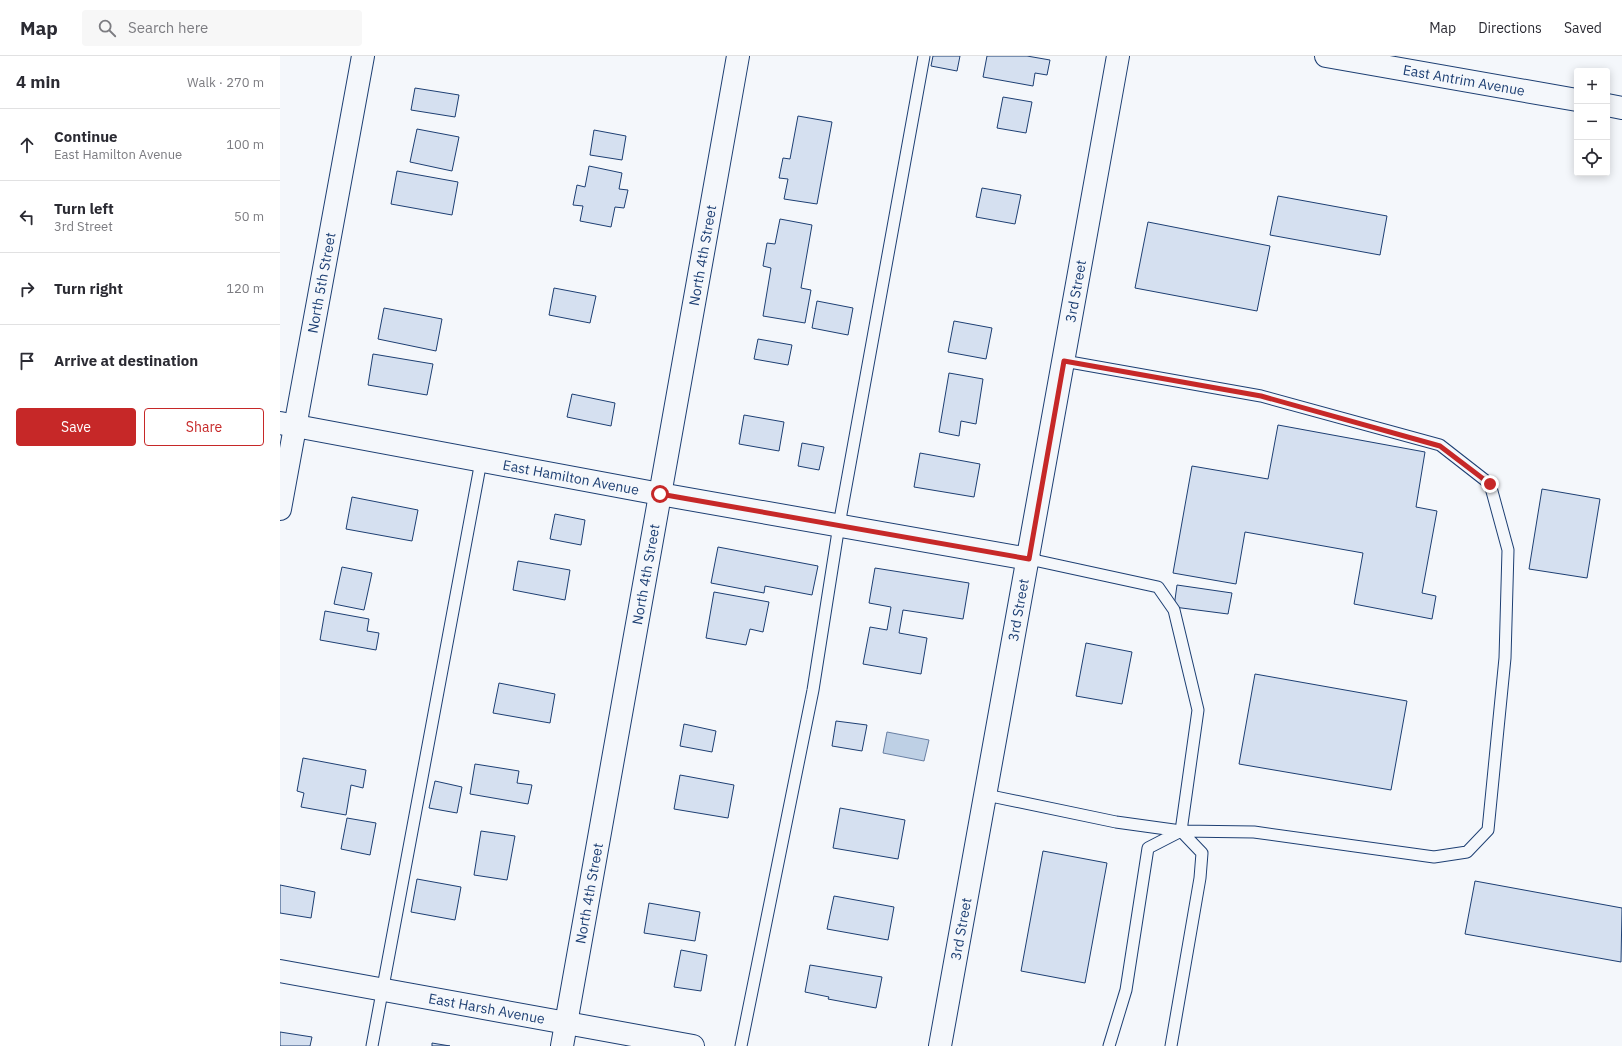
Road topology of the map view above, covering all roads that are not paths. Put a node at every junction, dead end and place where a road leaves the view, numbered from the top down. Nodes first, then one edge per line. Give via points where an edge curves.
1 (363, 56) edge
2 (738, 56) edge
3 (924, 56) edge
4 (1118, 56) edge
5 (1326, 56) edge
6 (1574, 99) edge
7 (1610, 106) edge
8 (1622, 108) edge
9 (1064, 361) junction
10 (288, 424) edge
11 (481, 461) junction
12 (660, 494) junction
13 (280, 509) edge
14 (839, 525) junction
15 (1029, 559) junction
16 (986, 795) junction
17 (1182, 831) junction
18 (280, 971) edge
19 (383, 990) junction
20 (566, 1022) junction
21 (372, 1046) edge
22 (562, 1046) edge
23 (692, 1046) edge
24 (741, 1046) edge
25 (940, 1046) edge
26 (1109, 1046) edge
27 (1171, 1046) edge

1 - 10 street, North 5th Street
2 - 12 street, North 4th Street
3 - 14 lane
4 - 9 street, 3rd Street
5 - 6 street, East Antrim Avenue
7 - 8 street
9 - 15 street, 3rd Street
9 - 17 lane via 1261,396 1440,446 1490,484 1508,550 1505,658 1488,830 1467,852 1434,857 1254,832
10 - 11 street, East Hamilton Avenue
10 - 13 street, North 5th Street
11 - 12 street, East Hamilton Avenue
11 - 19 lane
12 - 14 street, East Hamilton Avenue
12 - 20 street, North 4th Street
14 - 15 street, East Hamilton Avenue
14 - 24 lane via 813,690
15 - 16 street, 3rd Street
15 - 17 lane via 1158,588 1174,610 1198,710
16 - 17 lane via 1116,822
16 - 25 street, 3rd Street
17 - 26 lane via 1148,848 1126,990
17 - 27 lane via 1202,853
18 - 19 street, East Harsh Avenue
19 - 20 street, East Harsh Avenue
19 - 21 lane
20 - 22 street, North 4th Street
20 - 23 street, East Harsh Avenue

